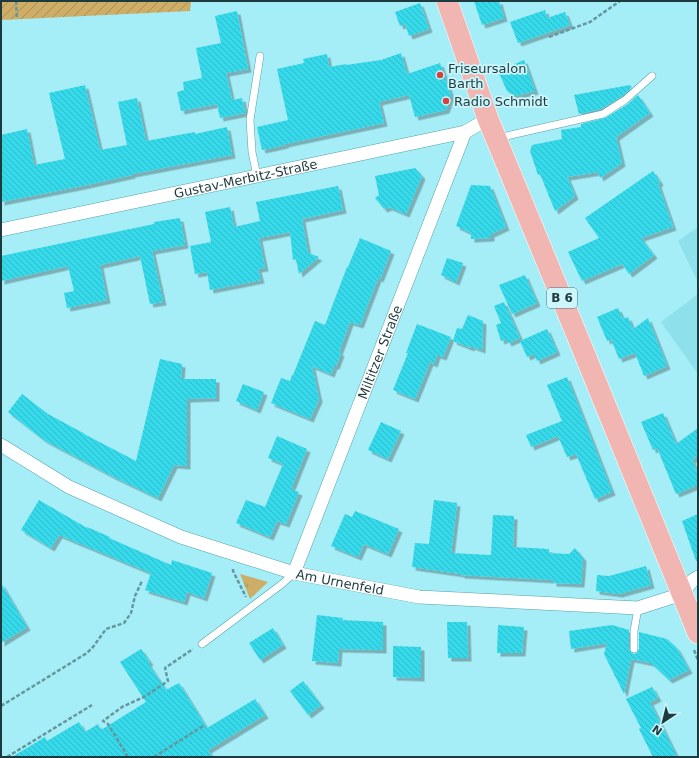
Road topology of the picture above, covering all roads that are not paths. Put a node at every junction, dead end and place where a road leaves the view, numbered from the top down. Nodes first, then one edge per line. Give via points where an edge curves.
1 (447, 1) edge
2 (260, 56) dead end
3 (652, 76) dead end
4 (488, 119) junction
5 (465, 132) junction
6 (496, 139) junction
7 (257, 176) junction
8 (1, 230) edge
9 (1, 445) edge
10 (294, 573) junction
11 (698, 577) edge
12 (682, 594) junction
13 (638, 608) junction
14 (698, 633) edge
15 (202, 644) road end
16 (634, 649) dead end

1 - 4 main road, B 6
2 - 7 lane via 250,120
3 - 6 lane via 625,100 603,114
4 - 5 street, Gustav-Merbitz-Straße
4 - 6 main road, B 6
5 - 7 street, Gustav-Merbitz-Straße
5 - 10 street, Miltitzer Straße
6 - 12 main road, B 6
7 - 8 street, Gustav-Merbitz-Straße
9 - 10 street, Am Urnenfeld via 69,487 181,537
10 - 13 street, Am Urnenfeld via 419,597
10 - 15 lane
11 - 12 street
12 - 13 street, Am Urnenfeld
12 - 14 main road, B 6
13 - 16 lane

